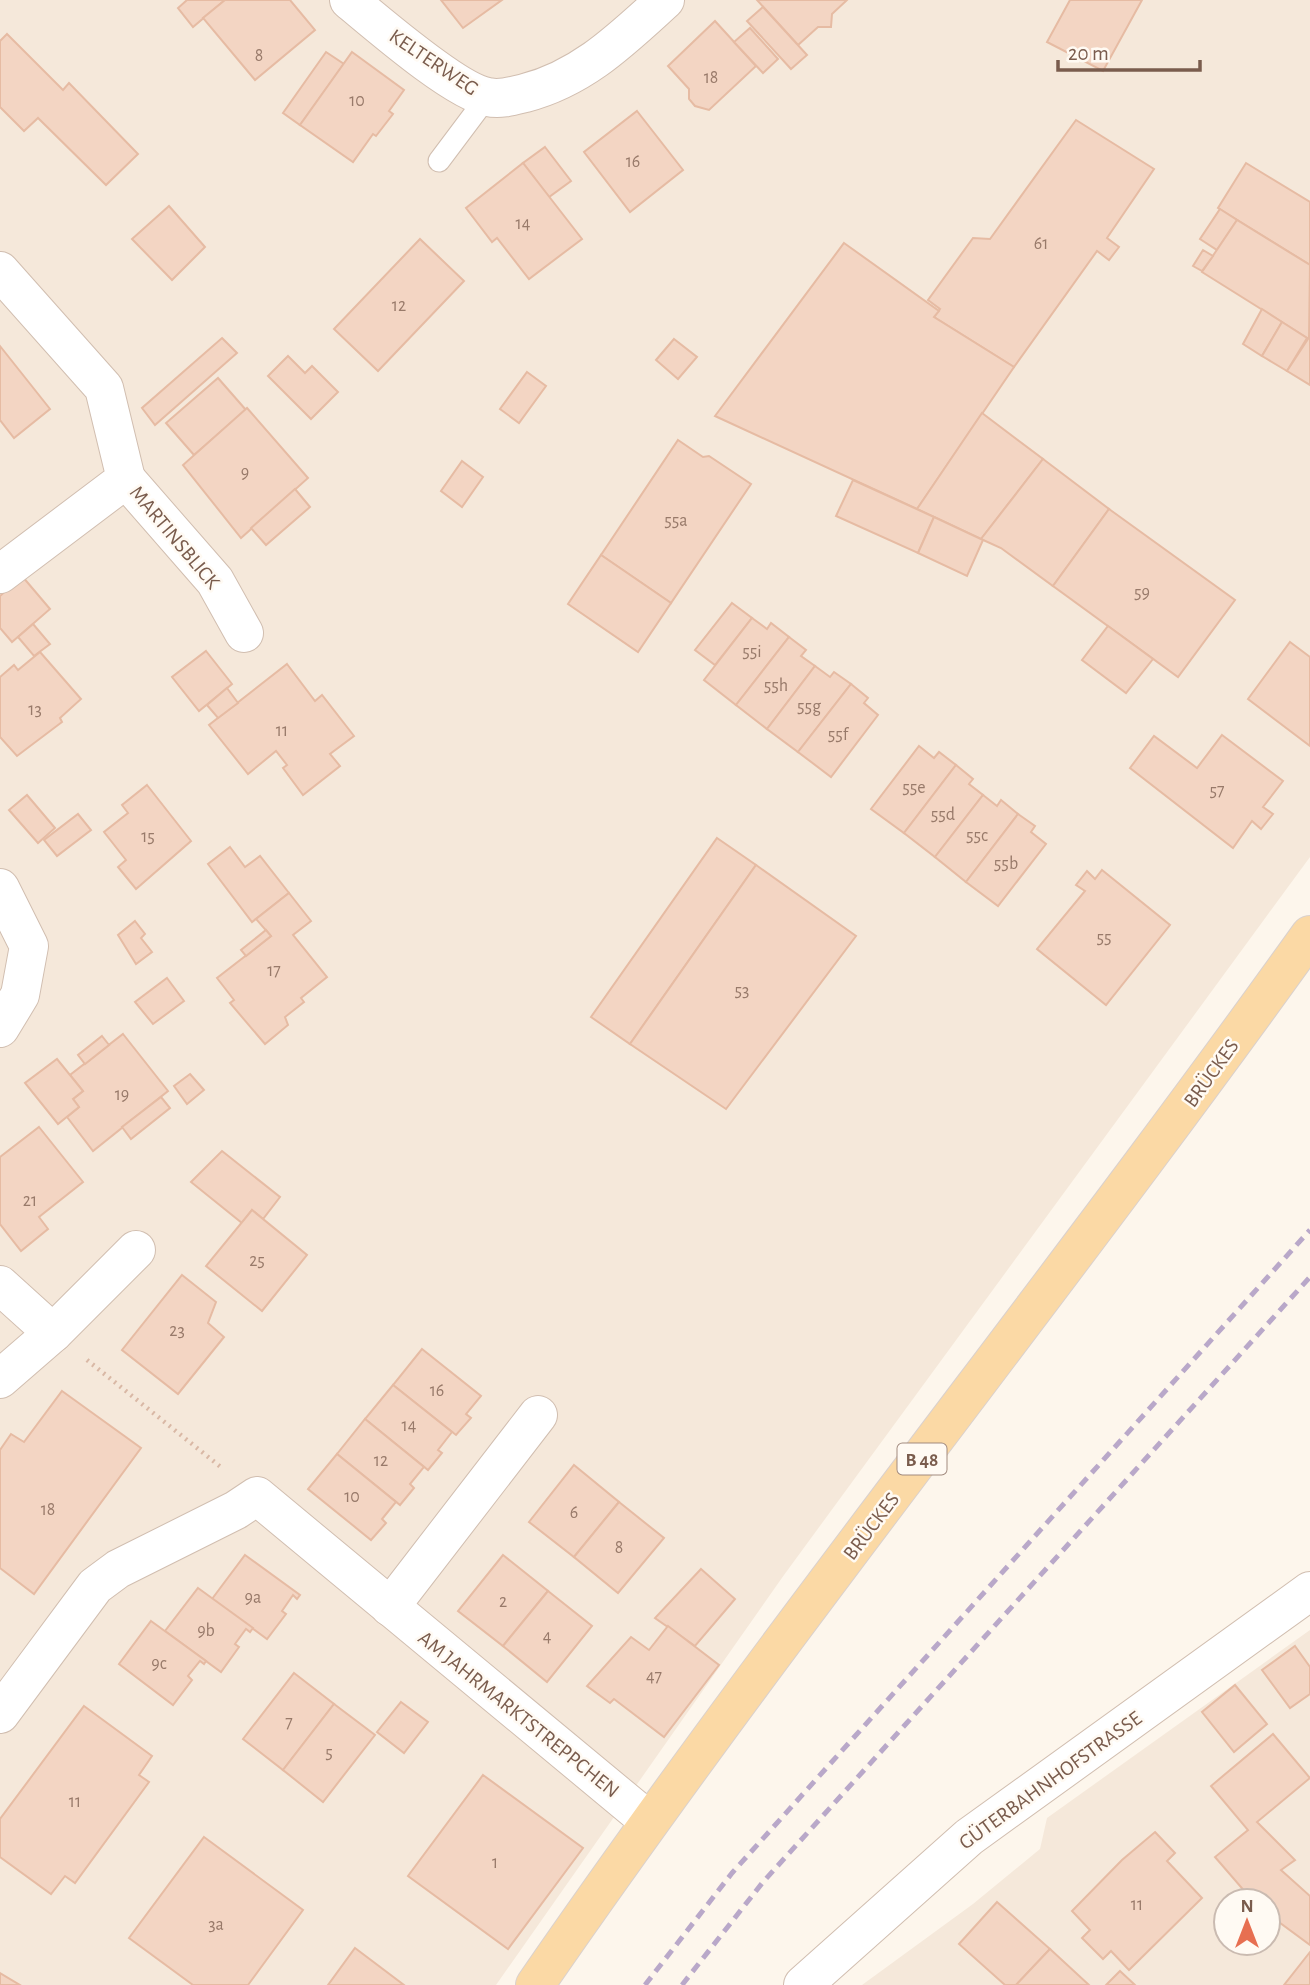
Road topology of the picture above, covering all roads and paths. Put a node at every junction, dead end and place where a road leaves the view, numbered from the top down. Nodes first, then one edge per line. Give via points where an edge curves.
1 (349, 0) edge
2 (665, 0) edge
3 (487, 97) junction
4 (439, 161) dead end
5 (0, 271) edge
6 (126, 479) junction
7 (0, 574) edge
8 (244, 633) dead end
9 (0, 888) edge
10 (1310, 935) edge
11 (0, 1028) edge
12 (136, 1250) dead end
13 (0, 1285) edge
14 (53, 1333) junction
15 (0, 1379) edge
16 (538, 1415) dead end
17 (257, 1496) junction
18 (1310, 1591) edge
19 (390, 1607) junction
20 (0, 1714) edge
21 (649, 1821) junction
22 (535, 1985) edge
23 (803, 1985) edge

1 - 3 street, KELTERWEG via 451,78
2 - 3 street, KELTERWEG via 611,50 570,78 508,97
3 - 4 lane, KELTERWEG
5 - 6 street, MARTINSBLICK via 104,388
6 - 7 street, MARTINSBLICK
6 - 8 street, MARTINSBLICK via 215,581
9 - 11 street via 29,946 20,995
10 - 21 main road, BRÜCKES / B 48 via 1170,1130
12 - 14 street
13 - 14 street
14 - 15 street
14 - 17 path
16 - 19 street
17 - 19 street, AM JAHRMARKTSTREPPCHEN
17 - 20 street via 118,1569 95,1586
18 - 23 street, GÜTERBAHNHOFSTRASSE via 969,1837
19 - 21 street, AM JAHRMARKTSTREPPCHEN
21 - 22 main road, BRÜCKES / B 48

